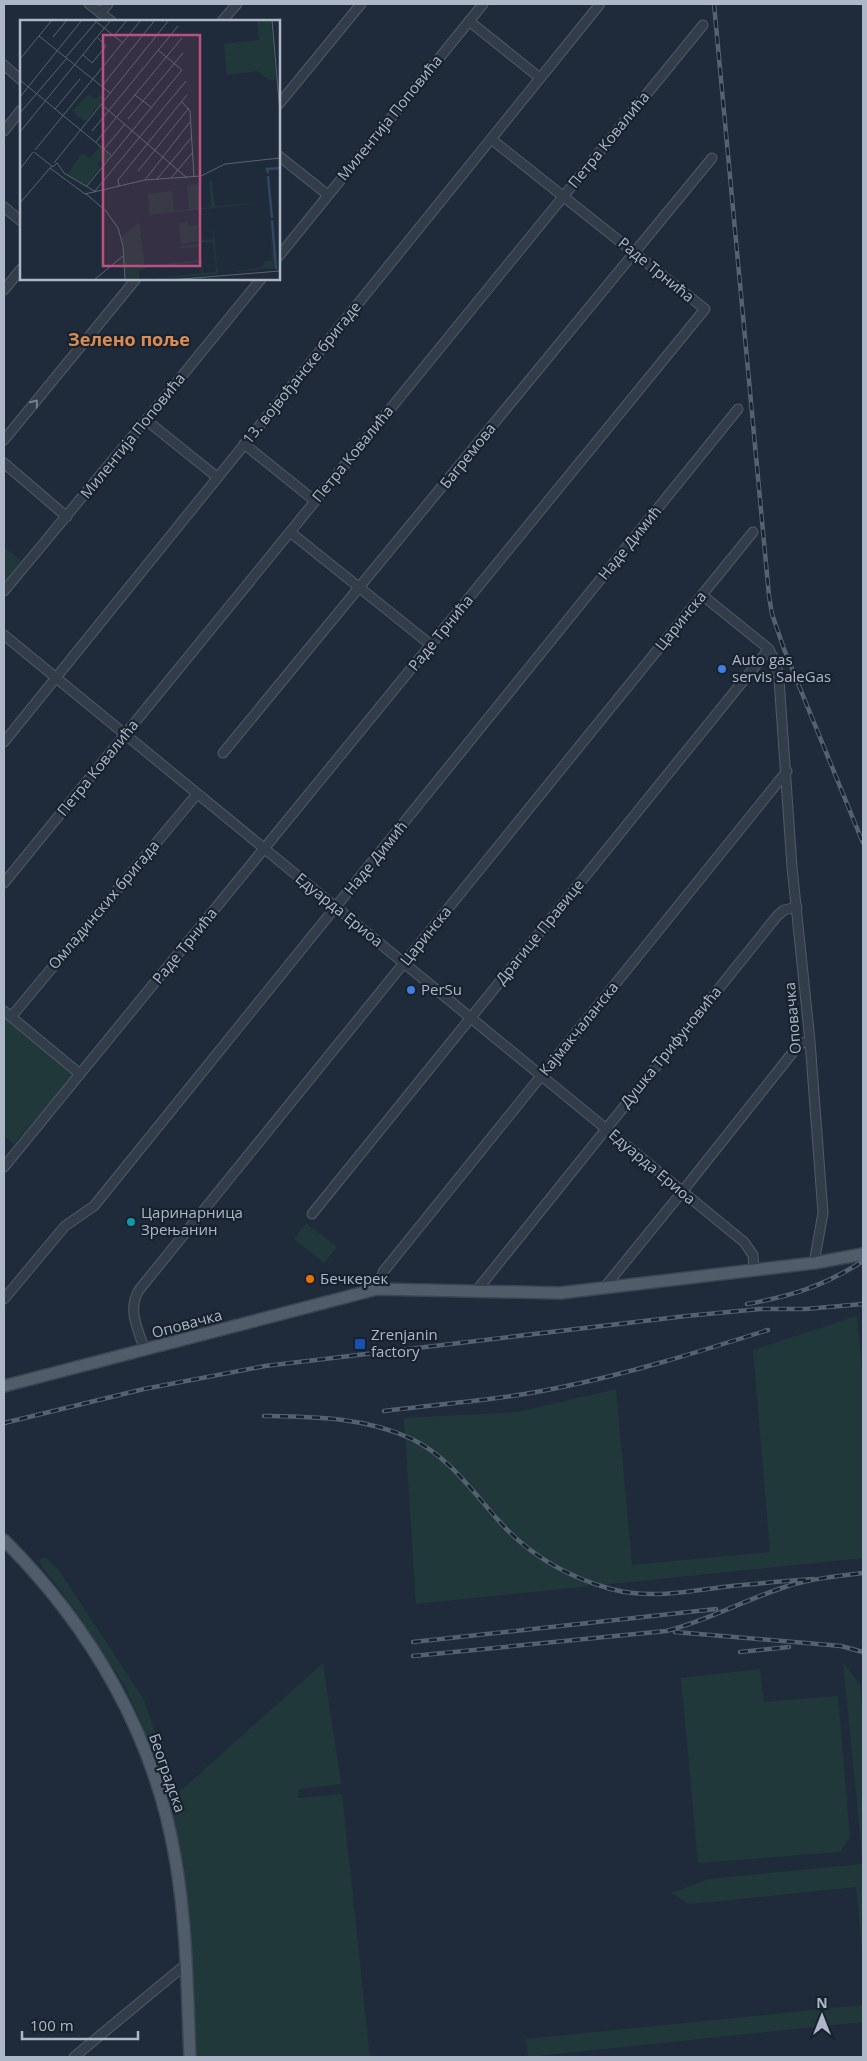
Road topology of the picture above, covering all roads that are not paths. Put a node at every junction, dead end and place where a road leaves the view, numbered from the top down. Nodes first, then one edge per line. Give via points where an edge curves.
1 (89, 4) edge
2 (108, 4) edge
3 (237, 4) edge
4 (361, 4) edge
5 (483, 4) edge
6 (600, 4) edge
7 (100, 13) junction
8 (110, 20) edge
9 (223, 20) edge
10 (469, 21) junction
11 (703, 25) dead end
12 (4, 65) edge
13 (540, 78) junction
14 (20, 79) edge
15 (280, 103) edge
16 (20, 111) edge
17 (4, 131) edge
18 (491, 139) junction
19 (280, 157) edge
20 (712, 158) dead end
21 (328, 196) junction
22 (564, 196) junction
23 (4, 207) edge
24 (20, 220) edge
25 (634, 253) junction
26 (280, 255) edge
27 (20, 269) edge
28 (135, 280) edge
29 (260, 280) edge
30 (4, 290) edge
31 (738, 409) dead end
32 (146, 420) junction
33 (4, 440) edge
34 (244, 444) junction
35 (4, 464) edge
36 (218, 477) junction
37 (315, 501) junction
38 (67, 517) junction
39 (290, 532) junction
40 (752, 532) dead end
41 (360, 588) junction
42 (4, 591) edge
43 (702, 595) junction
44 (4, 635) edge
45 (431, 645) junction
46 (769, 649) junction
47 (56, 678) junction
48 (125, 735) junction
49 (4, 742) edge
50 (223, 753) dead end
51 (787, 771) junction
52 (197, 794) junction
53 (264, 849) junction
54 (4, 883) edge
55 (797, 907) junction
56 (336, 908) junction
57 (404, 963) junction
58 (8, 1014) edge
59 (470, 1018) junction
60 (810, 1041) junction
61 (80, 1074) junction
62 (542, 1076) junction
63 (606, 1128) junction
64 (4, 1167) edge
65 (682, 1192) junction
66 (312, 1214) dead end
67 (863, 1254) edge
68 (814, 1263) junction
69 (754, 1270) junction
70 (604, 1288) junction
71 (377, 1289) junction
72 (477, 1290) junction
73 (4, 1299) edge
74 (145, 1350) junction
75 (4, 1386) edge
76 (4, 1540) edge
77 (185, 1966) junction
78 (74, 2057) edge
79 (190, 2057) edge

1 - 7 street
2 - 7 street
3 - 9 street
4 - 15 street
5 - 10 street, Милентија Поповића
6 - 13 street, 13. војвођанске бригаде
7 - 8 street
10 - 13 street
10 - 21 street, Милентија Поповића
11 - 22 street, Петра Ковалића
12 - 14 street
13 - 18 street, 13. војвођанске бригаде
16 - 17 street
18 - 22 street, Раде Трнића
18 - 34 street, 13. војвођанске бригаде
19 - 21 street
20 - 25 street, Багремова
21 - 26 street, Милентија Поповића
22 - 25 street, Раде Трнића
22 - 37 street, Петра Ковалића
23 - 24 street
25 - 41 street, Багремова
25 - 45 street, Раде Трнића via 705,309
27 - 30 street
33 -> 28 street
29 - 32 street, Милентија Поповића
31 - 56 street, Наде Димић
32 - 36 street
32 - 38 street, Милентија Поповића
34 - 36 street, 13. војвођанске бригаде
34 - 37 street
35 - 38 street
36 - 47 street, 13. војвођанске бригаде
37 - 39 street, Петра Ковалића
38 - 42 street, Милентија Поповића
39 - 41 street
39 - 48 street, Петра Ковалића
40 - 43 street, Царинска
41 - 45 street
41 - 50 street, Багремова
43 - 46 street
43 - 57 street, Царинска
44 - 47 street, Едуарда Ериоа
45 - 53 street, Раде Трнића
46 - 51 street, Оповачка via 779,679
46 - 59 street, Драгице Правице
47 - 48 street, Едуарда Ериоа
47 - 49 street, 13. војвођанске бригаде
48 - 52 street, Едуарда Ериоа
48 - 54 street, Петра Ковалића
51 - 55 street, Оповачка
51 - 62 street, Кајмакчаланска
52 - 53 street, Едуарда Ериоа
52 - 58 street, Омладинских бригада
53 - 56 street, Едуарда Ериоа
53 - 61 street, Раде Трнића
55 - 60 street, Оповачка
55 - 63 street, Душка Трифуновића via 784,910 777,916
56 - 57 street, Едуарда Ериоа
56 - 73 street, Наде Димић via 94,1206 65,1226
57 - 59 street, Едуарда Ериоа
57 - 74 street, Царинска via 139,1290 133,1305 134,1319
58 - 61 street
59 - 62 street, Едуарда Ериоа
59 - 66 street, Драгице Правице
60 - 65 street via 797,1047
60 - 68 street, Оповачка via 823,1213
61 - 64 street, Раде Трнића
62 - 63 street, Едуарда Ериоа
62 - 71 street, Кајмакчаланска via 383,1272
63 - 65 street, Едуарда Ериоа
63 - 72 street, Душка Трифуновића
65 - 69 street, Едуарда Ериоа via 744,1242 752,1255
65 - 70 street
67 - 68 main road, Оповачка
68 - 69 main road, Оповачка
69 - 70 main road, Оповачка
70 - 72 main road, Оповачка via 560,1293
71 - 72 main road, Оповачка
71 - 74 main road, Оповачка
74 - 75 main road, Оповачка
76 - 77 main road, Београдска via 47,1585 81,1630 114,1683 141,1740 172,1839
77 - 78 street
77 - 79 main road, Београдска

